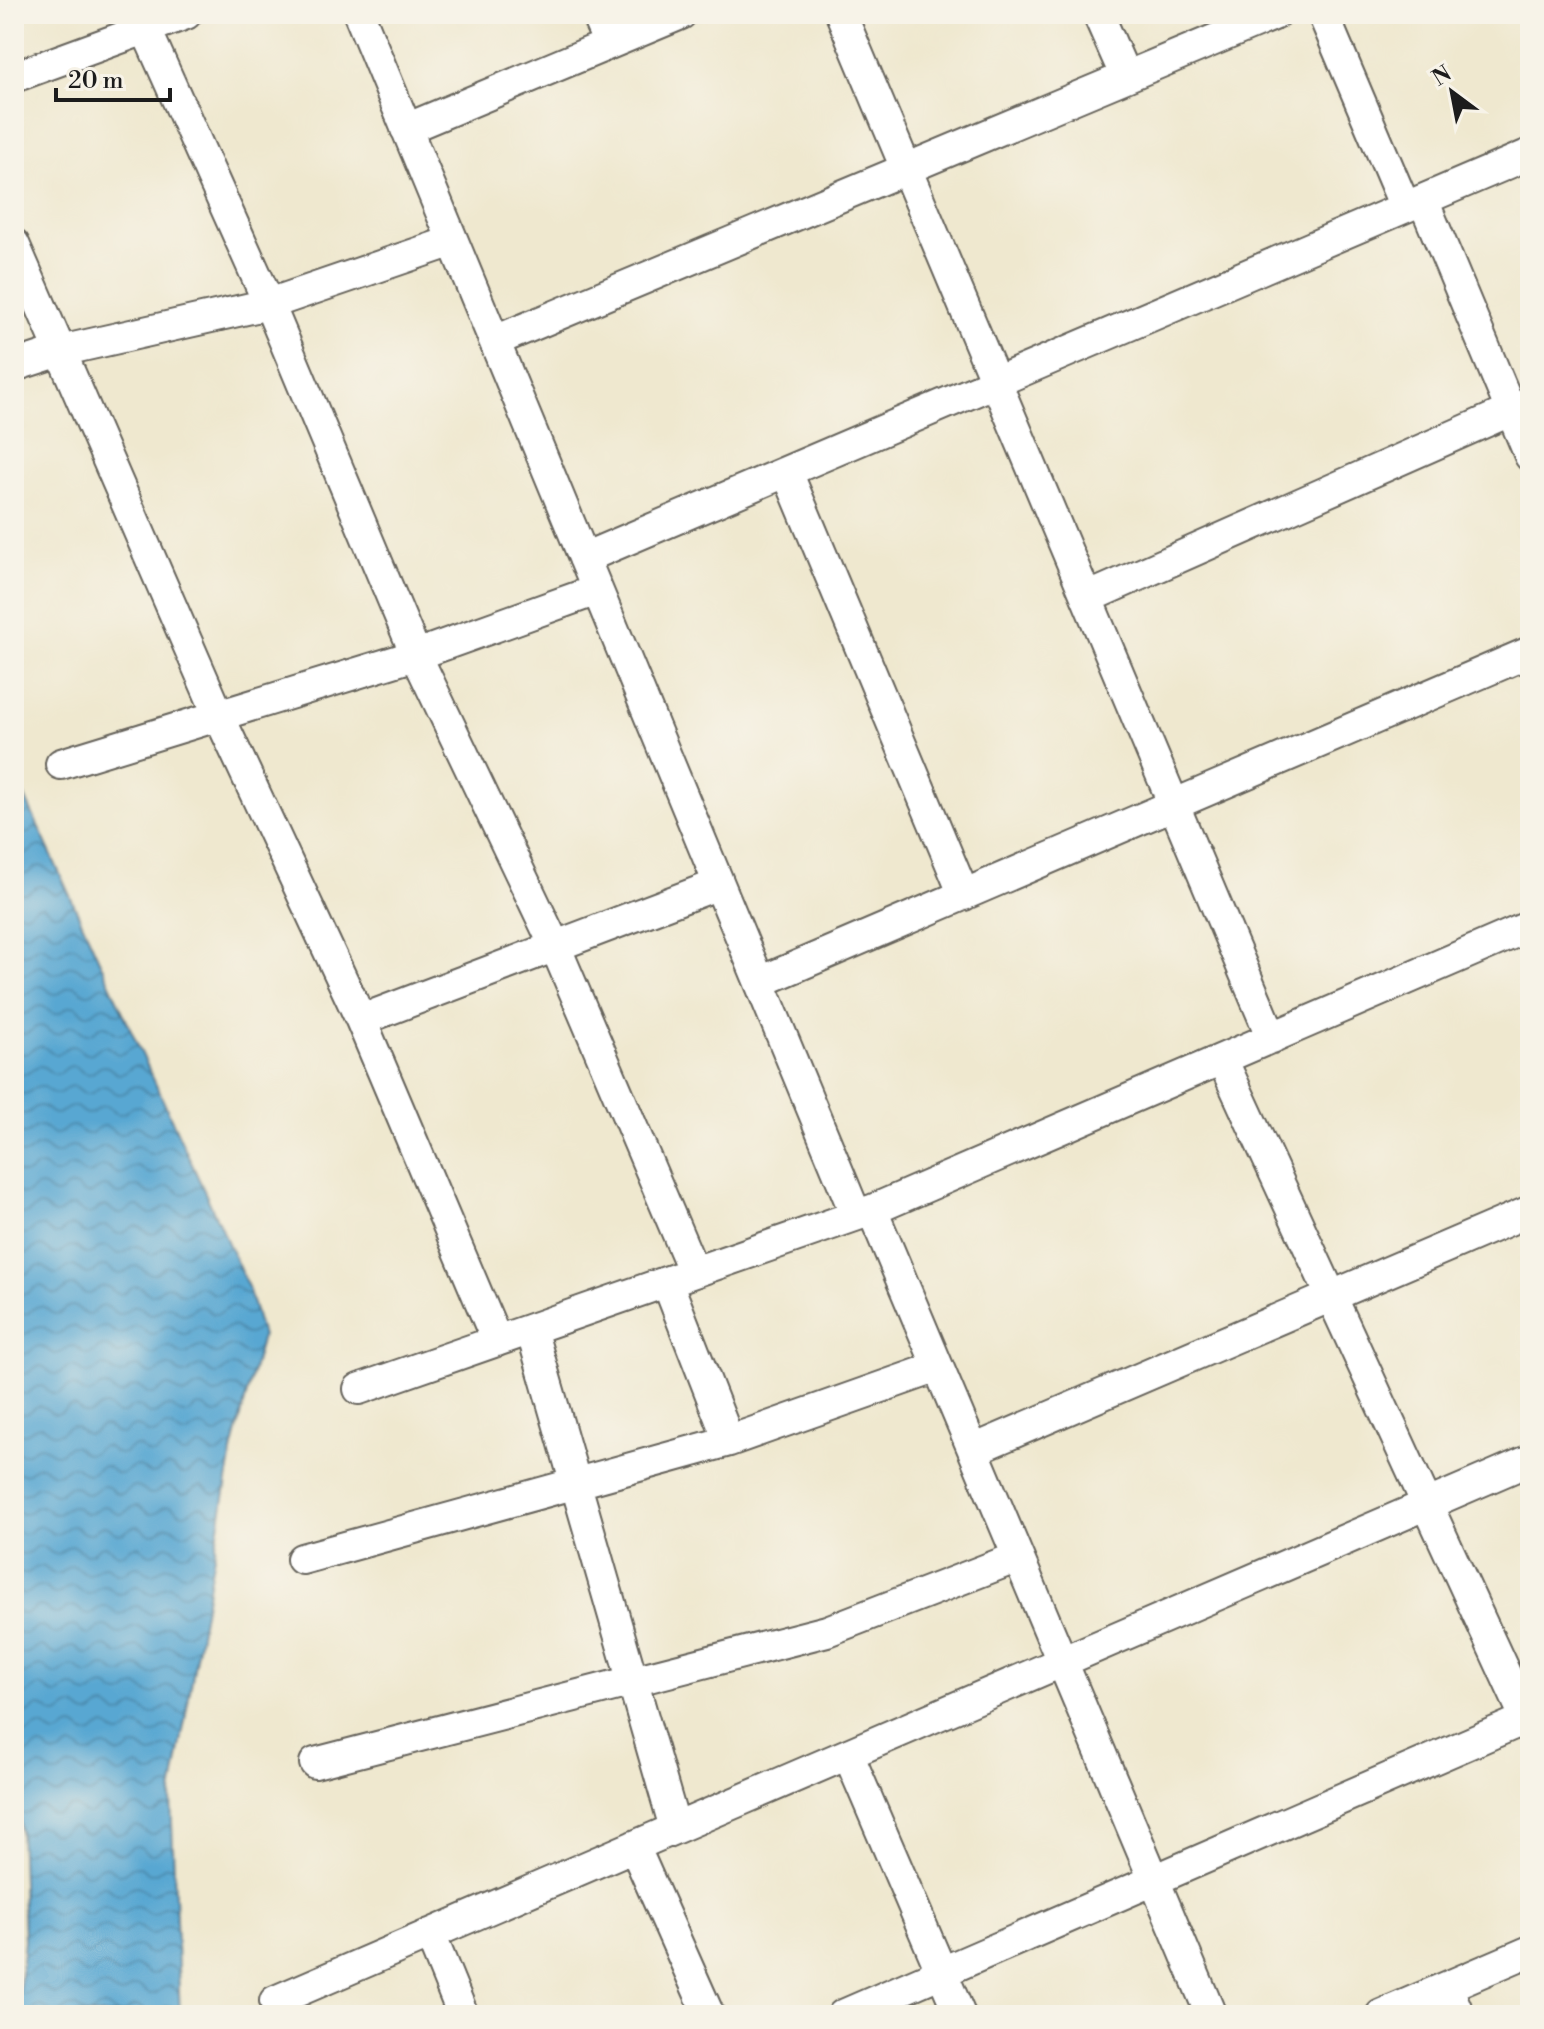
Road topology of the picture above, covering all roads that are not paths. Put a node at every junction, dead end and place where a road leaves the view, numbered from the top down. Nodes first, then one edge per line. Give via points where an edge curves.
1 (186, 14) edge
2 (359, 14) edge
3 (596, 14) edge
4 (681, 14) edge
5 (841, 14) edge
6 (1098, 14) edge
7 (1276, 14) edge
8 (1323, 14) edge
9 (142, 21) edge
10 (609, 44) junction
11 (1125, 75) junction
12 (14, 77) edge
13 (406, 129) junction
14 (1530, 154) edge
15 (907, 170) junction
16 (1414, 203) junction
17 (453, 241) junction
18 (14, 244) edge
19 (269, 304) junction
20 (495, 341) junction
21 (60, 351) junction
22 (14, 366) edge
23 (996, 382) junction
24 (1520, 406) edge
25 (1530, 456) edge
26 (787, 472) junction
27 (584, 558) junction
28 (597, 590) junction
29 (1087, 598) junction
30 (1530, 652) edge
31 (416, 655) junction
32 (219, 716) junction
33 (61, 764) dead end
34 (1174, 804) junction
35 (719, 884) junction
36 (964, 895) junction
37 (1530, 926) edge
38 (555, 946) junction
39 (760, 982) junction
40 (361, 1020) junction
41 (1272, 1038) junction
42 (1222, 1059) junction
43 (1530, 1211) edge
44 (864, 1212) junction
45 (681, 1277) junction
46 (1332, 1296) junction
47 (531, 1329) junction
48 (497, 1341) junction
49 (938, 1367) junction
50 (359, 1389) dead end
51 (729, 1441) junction
52 (973, 1450) junction
53 (1530, 1460) edge
54 (576, 1483) junction
55 (1427, 1504) junction
56 (1018, 1557) junction
57 (302, 1559) dead end
58 (1062, 1662) junction
59 (632, 1681) junction
60 (1528, 1718) edge
61 (848, 1754) junction
62 (315, 1763) dead end
63 (675, 1828) junction
64 (634, 1846) junction
65 (1154, 1880) junction
66 (430, 1934) junction
67 (1530, 1951) edge
68 (941, 1972) junction
69 (1447, 1987) junction
70 (275, 2001) dead end
71 (463, 2015) edge
72 (709, 2015) edge
73 (843, 2015) edge
74 (960, 2015) edge
75 (1211, 2015) edge
76 (1381, 2015) edge
77 (1459, 2015) edge

1 - 9 street
2 - 13 street
3 - 10 street
4 - 10 street
5 - 15 street
6 - 11 street
7 - 11 street
8 - 16 street
9 - 12 street
9 - 19 street
10 - 13 street
11 - 15 street
13 - 17 street
14 - 16 street
15 - 20 street
15 - 23 street
16 - 23 street
16 - 24 street
17 - 19 street
17 - 20 street
18 - 21 street
19 - 21 street
19 - 31 street
20 - 27 street
21 - 22 street
21 - 32 street
23 - 26 street
23 - 29 street
24 - 25 street
24 - 29 street
26 - 27 street
26 - 36 street
27 - 28 street
28 - 31 street
28 - 35 street
29 - 34 street
30 - 34 street
31 - 32 street
31 - 38 street
32 - 33 street
32 - 40 street
34 - 36 street
34 - 41 street
35 - 38 street
35 - 39 street
36 - 39 street
37 - 41 street
38 - 40 street
38 - 45 street
39 - 44 street
40 - 48 street
41 - 42 street
42 - 44 street
42 - 46 street
43 - 46 street
44 - 45 street
44 - 49 street
45 - 47 street
45 - 51 street
46 - 52 street
46 - 55 street
47 - 48 street
47 - 54 street
48 - 50 street
49 - 51 street
49 - 52 street
51 - 54 street
52 - 56 street
53 - 55 street
54 - 57 street
54 - 59 street
55 - 58 street
55 - 60 street
56 - 58 street
56 - 59 street via 827,1631
58 - 61 street
58 - 65 street
59 - 62 street
59 - 63 street
60 - 65 street
61 - 63 street
61 - 68 street
63 - 64 street
64 - 66 street
64 - 72 street
65 - 68 street
65 - 75 street
66 - 70 street
66 - 71 street
67 - 69 street
68 - 73 street
68 - 74 street
69 - 76 street
69 - 77 street

